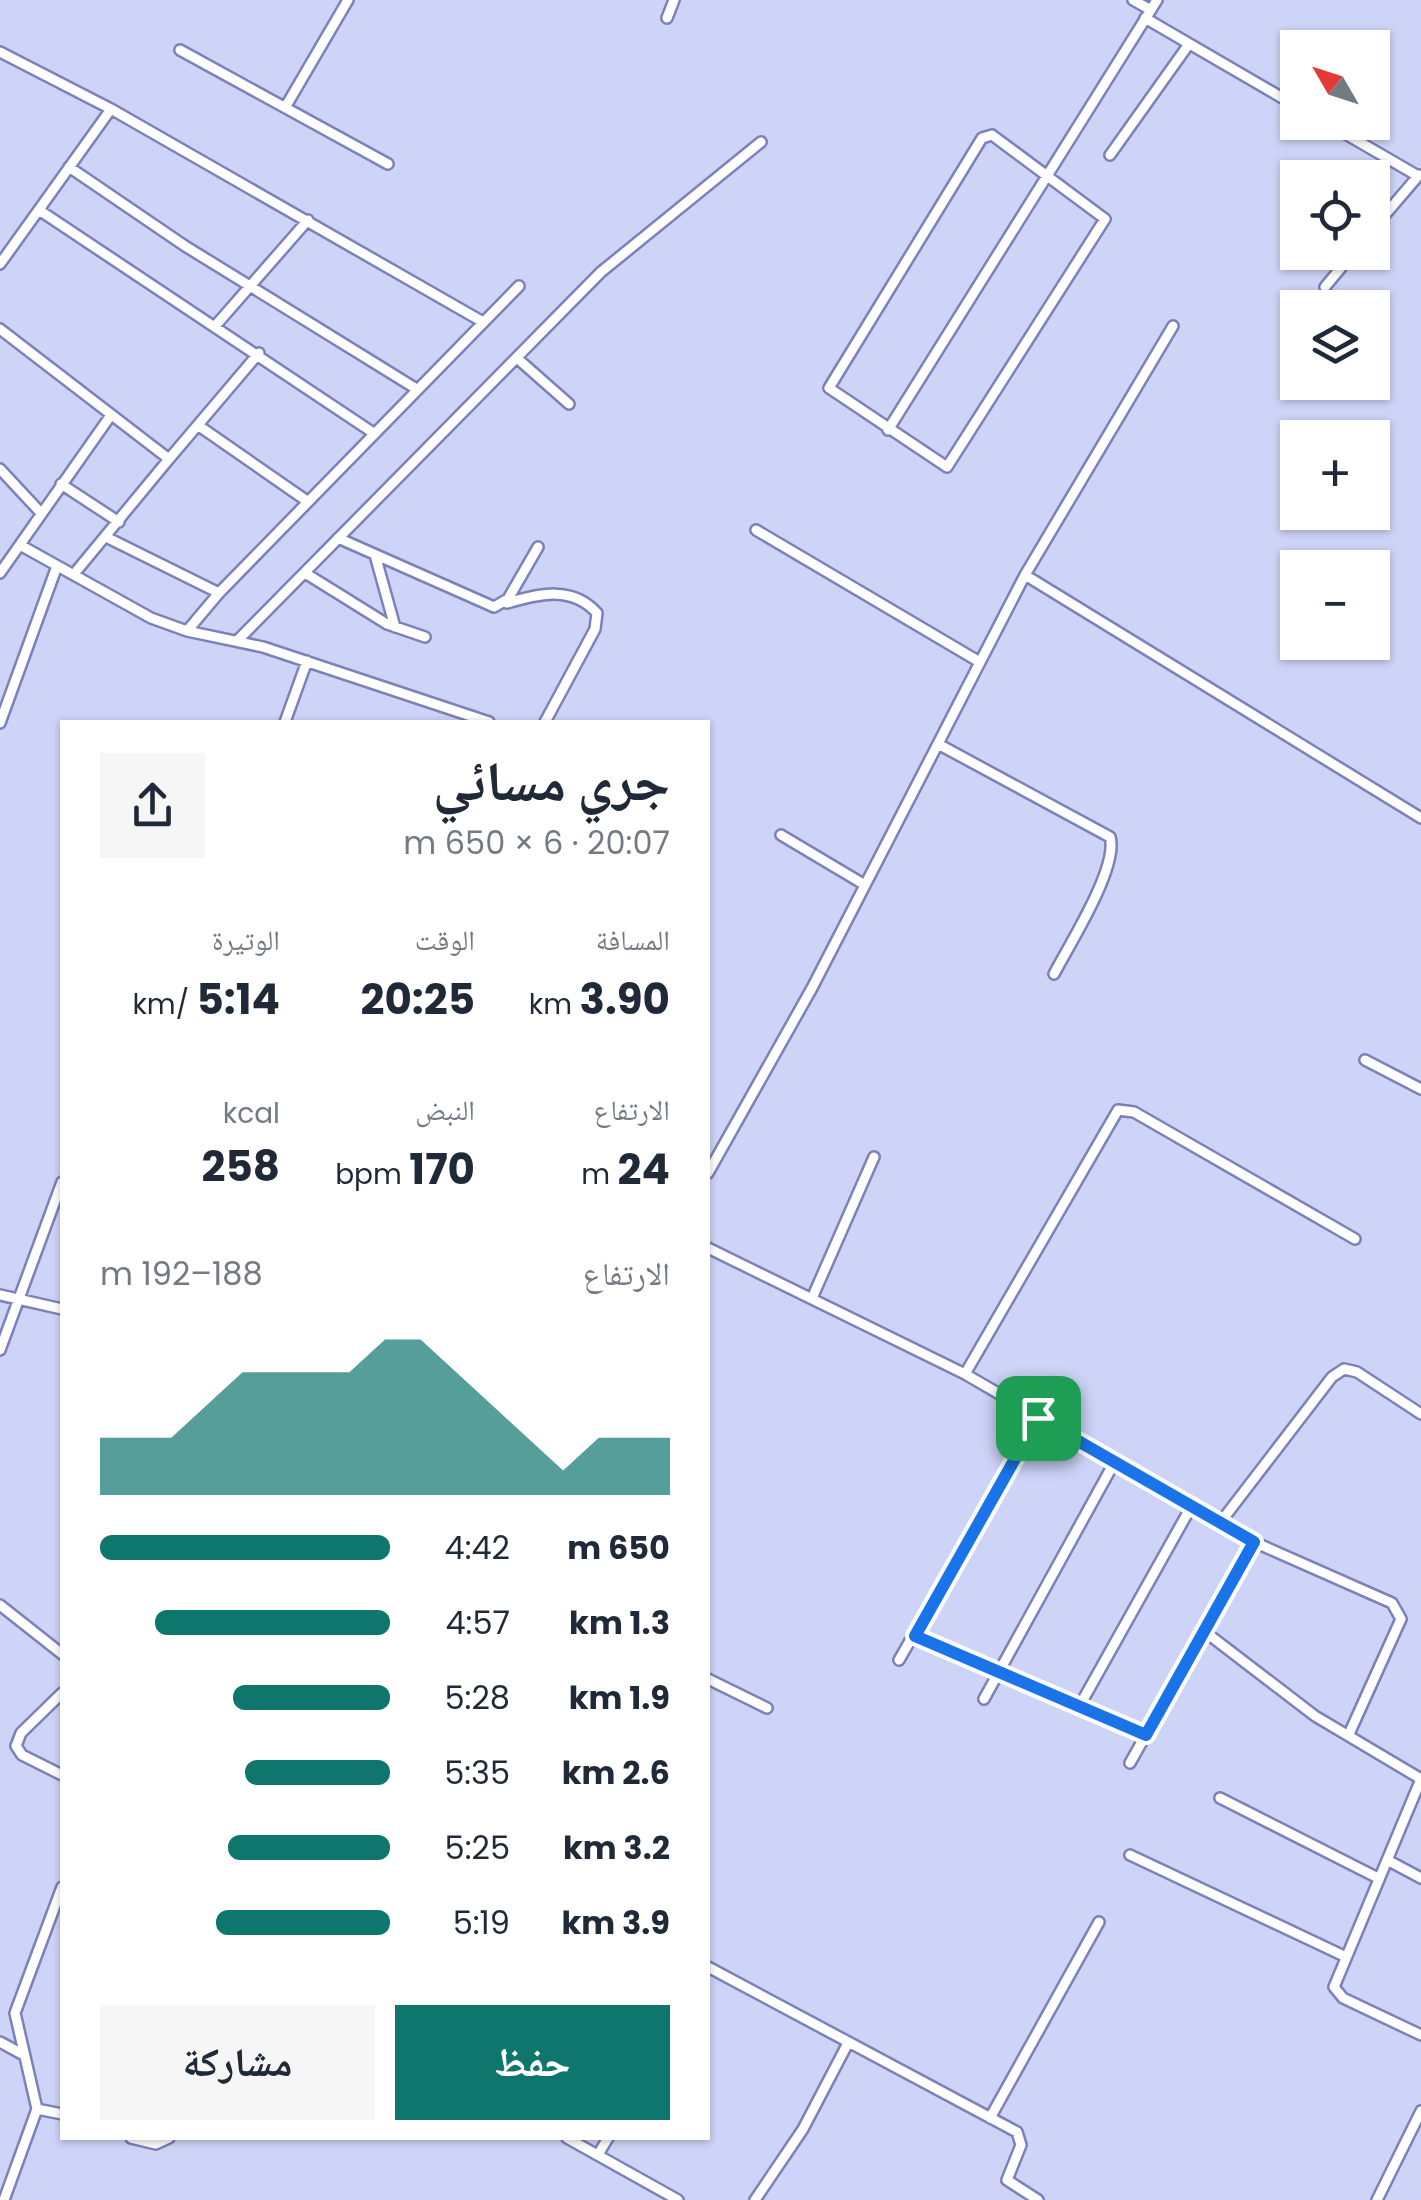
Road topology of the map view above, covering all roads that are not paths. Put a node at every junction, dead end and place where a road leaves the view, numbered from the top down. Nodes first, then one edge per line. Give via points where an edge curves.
1 (348, 0) edge
2 (674, 0) edge
3 (1133, 0) edge
4 (1151, 9) edge
5 (667, 18) dead end
6 (1189, 44) junction
7 (180, 50) dead end
8 (0, 52) edge
9 (1280, 97) edge
10 (286, 106) junction
11 (112, 109) junction
12 (1358, 140) edge
13 (760, 142) dead end
14 (1110, 155) dead end
15 (388, 164) dead end
16 (69, 167) junction
17 (1420, 174) edge
18 (1045, 175) junction
19 (1390, 209) edge
20 (39, 210) junction
21 (308, 220) junction
22 (0, 264) edge
23 (1339, 270) edge
24 (250, 282) junction
25 (519, 286) dead end
26 (1325, 287) dead end
27 (483, 322) junction
28 (216, 325) junction
29 (1173, 326) dead end
30 (0, 329) edge
31 (259, 353) junction
32 (518, 358) junction
33 (416, 388) junction
34 (569, 404) dead end
35 (111, 415) junction
36 (199, 426) junction
37 (888, 430) junction
38 (372, 432) junction
39 (169, 460) junction
40 (0, 470) edge
41 (61, 484) junction
42 (306, 501) junction
43 (41, 513) junction
44 (118, 522) junction
45 (756, 530) dead end
46 (106, 537) junction
47 (338, 538) junction
48 (20, 545) junction
49 (538, 547) dead end
50 (375, 555) junction
51 (3, 560) edge
52 (57, 566) junction
53 (0, 573) edge
54 (305, 573) junction
55 (74, 574) junction
56 (1025, 575) junction
57 (219, 593) junction
58 (504, 604) junction
59 (395, 627) junction
60 (187, 631) junction
61 (424, 637) dead end
62 (237, 641) junction
63 (307, 661) junction
64 (978, 662) junction
65 (286, 720) edge
66 (482, 720) edge
67 (546, 720) edge
68 (0, 722) edge
69 (938, 744) junction
70 (1421, 818) edge
71 (782, 836) dead end
72 (865, 885) junction
73 (1054, 974) dead end
74 (1365, 1060) dead end
75 (1421, 1089) edge
76 (874, 1158) dead end
77 (710, 1170) edge
78 (60, 1188) edge
79 (1355, 1239) dead end
80 (710, 1249) edge
81 (0, 1296) edge
82 (812, 1296) junction
83 (0, 1308) edge
84 (17, 1308) junction
85 (60, 1309) edge
86 (0, 1350) edge
87 (966, 1374) junction
88 (1421, 1414) edge
89 (1038, 1418) junction
90 (1114, 1463) junction
91 (1191, 1506) junction
92 (1220, 1522) junction
93 (1254, 1542) junction
94 (0, 1605) edge
95 (1204, 1630) junction
96 (915, 1636) junction
97 (60, 1652) edge
98 (900, 1660) dead end
99 (996, 1674) junction
100 (710, 1680) edge
101 (60, 1695) edge
102 (984, 1699) dead end
103 (1079, 1707) junction
104 (767, 1708) dead end
105 (1349, 1734) junction
106 (1146, 1735) junction
107 (1130, 1763) dead end
108 (60, 1774) edge
109 (1421, 1779) edge
110 (1220, 1798) dead end
111 (1130, 1856) dead end
112 (1390, 1861) junction
113 (1378, 1878) junction
114 (1421, 1878) edge
115 (60, 1893) edge
116 (1099, 1922) dead end
117 (1344, 1956) junction
118 (710, 1968) edge
119 (1421, 2036) edge
120 (0, 2042) edge
121 (848, 2043) junction
122 (22, 2054) junction
123 (37, 2109) junction
124 (1421, 2111) edge
125 (60, 2114) edge
126 (990, 2118) junction
127 (139, 2140) edge
128 (165, 2140) edge
129 (571, 2140) edge
130 (607, 2140) edge
131 (599, 2153) junction
132 (4, 2200) edge
133 (678, 2200) edge
134 (756, 2200) edge
135 (1038, 2200) edge
136 (1377, 2200) edge

1 - 10 street
2 - 5 street
3 - 4 street
4 - 6 street
4 - 18 street
6 - 9 street
6 - 14 street
7 - 10 street
8 - 11 street
10 - 15 street
11 - 16 street
11 - 21 street
12 - 17 street
13 - 32 street via 601,272
16 - 20 street
16 - 24 street
17 - 19 street
18 - 37 street
18 - 37 street via 1105,219 950,466
18 - 37 street via 992,136 982,138 829,388
20 - 22 street
20 - 28 street
21 - 24 street
21 - 27 street
23 - 26 street
24 - 28 street
24 - 33 street
25 - 27 street
27 - 33 street
28 - 31 street
29 - 56 street
30 - 35 street
31 - 36 street
31 - 38 street
32 - 34 street
32 - 47 street
33 - 38 street
35 - 39 street
35 - 41 street
36 - 39 street
36 - 42 street
38 - 42 street
39 - 44 street
40 - 43 street
41 - 43 street
41 - 44 street
42 - 57 street
43 - 48 street
44 - 46 street
45 - 64 street
46 - 55 street
46 - 57 street
47 - 50 street
47 - 54 street
48 - 51 street
48 - 52 street
49 - 58 street
50 - 58 street via 487,605
50 - 59 street
51 - 53 street
52 - 55 street
52 - 68 street
54 - 59 street
54 - 62 street
55 - 60 street via 127,607
56 - 64 street
56 - 70 street
57 - 60 street
58 - 67 street via 559,593 583,600 597,614
59 - 61 street
60 - 62 street
62 - 63 street
63 - 65 street
63 - 66 street
64 - 69 street
69 - 72 street
69 - 73 street via 1110,838 1102,881
71 - 72 street
72 - 77 street
74 - 75 street
76 - 82 street
78 - 84 street
79 - 87 street via 1134,1112 1118,1110
80 - 82 street
81 - 84 street
82 - 87 street
83 - 84 street
84 - 85 street
84 - 86 street
87 - 89 street
88 - 92 street via 1344,1370
89 - 90 street
89 - 96 street
90 - 91 street
90 - 99 street
91 - 92 street
91 - 103 street
92 - 93 street
93 - 95 street
93 - 105 street via 1383,1599 1400,1614
94 - 97 street
95 - 105 street via 1263,1679
95 - 106 street
96 - 98 street
96 - 99 street
99 - 102 street
99 - 103 street
100 - 104 street
101 - 108 street via 16,1746
103 - 106 street
105 - 109 street
106 - 107 street
109 - 112 street
110 - 113 street
111 - 117 street
112 - 113 street
112 - 114 street
113 - 117 street
115 - 122 street via 15,2014
116 - 126 street
117 - 119 street via 1334,1986 1343,1998
118 - 121 street
120 - 122 street
121 - 126 street
121 - 134 street
122 - 123 street
123 - 125 street
123 - 132 street
124 - 136 street
126 - 135 street via 1020,2136 1007,2180
127 - 128 street
129 - 131 street
130 - 131 street
131 - 133 street

